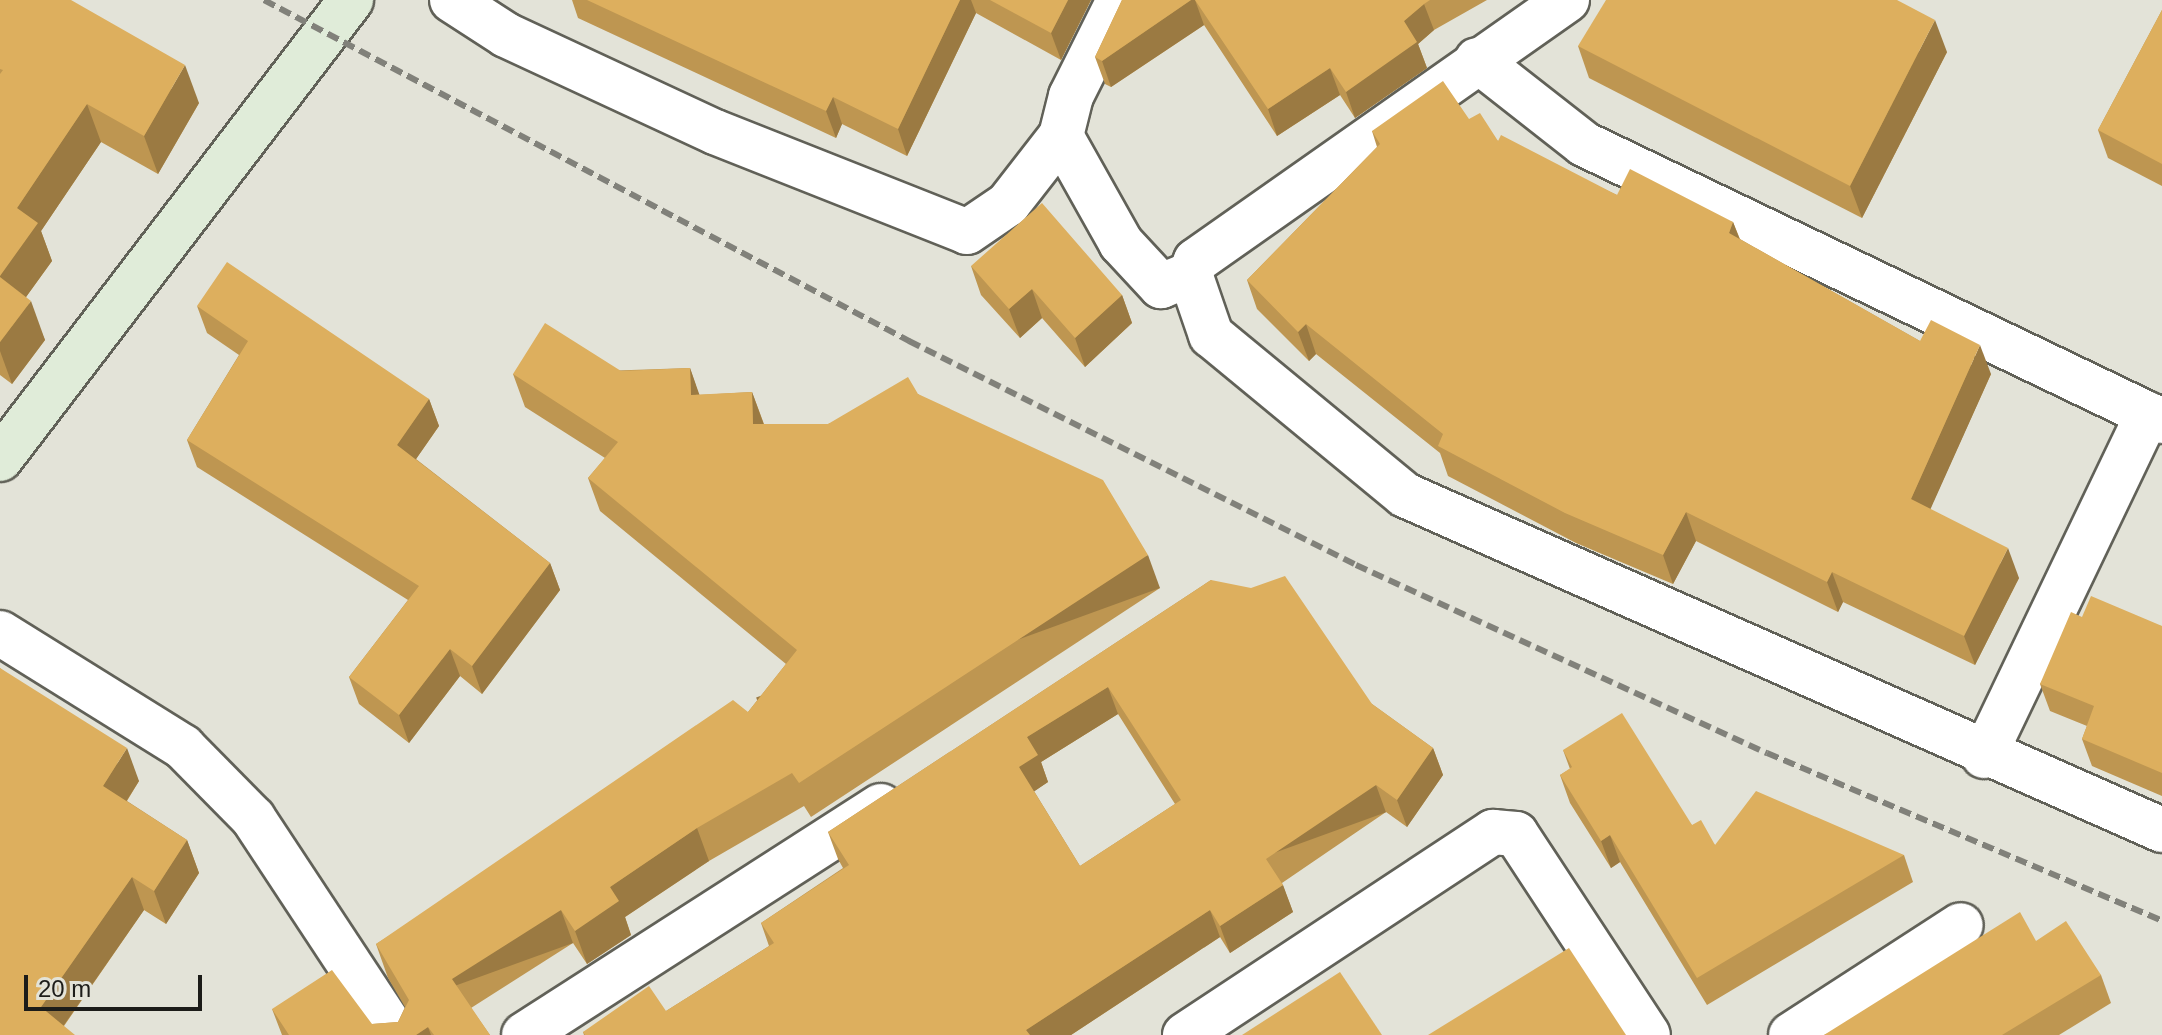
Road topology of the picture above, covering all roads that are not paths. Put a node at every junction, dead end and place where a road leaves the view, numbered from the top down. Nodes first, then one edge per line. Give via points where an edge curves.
1 (351, 0) edge
2 (452, 0) edge
3 (1119, 0) edge
4 (1567, 0) edge
5 (1477, 60) junction
6 (1061, 136) junction
7 (1190, 274) junction
8 (2155, 417) edge
9 (0, 459) edge
10 (0, 633) edge
11 (1984, 756) junction
12 (916, 782) edge
13 (2162, 830) edge
14 (1961, 925) dead end
15 (396, 1035) edge
16 (524, 1035) edge
17 (1185, 1035) edge
18 (1648, 1035) edge
19 (1791, 1035) edge

1 - 9 street
2 - 6 street via 506,35 715,132 967,232 1008,204
3 - 6 street via 1071,96
4 - 5 street
5 - 7 street via 1196,261
5 - 8 street via 1584,144
6 - 7 street via 1121,243 1161,286
7 - 11 street via 1211,335 1405,495
8 - 11 street
10 - 15 street via 183,747 253,818
11 - 13 street
12 - 16 street
14 - 19 street
17 - 18 street via 1493,832 1516,834

